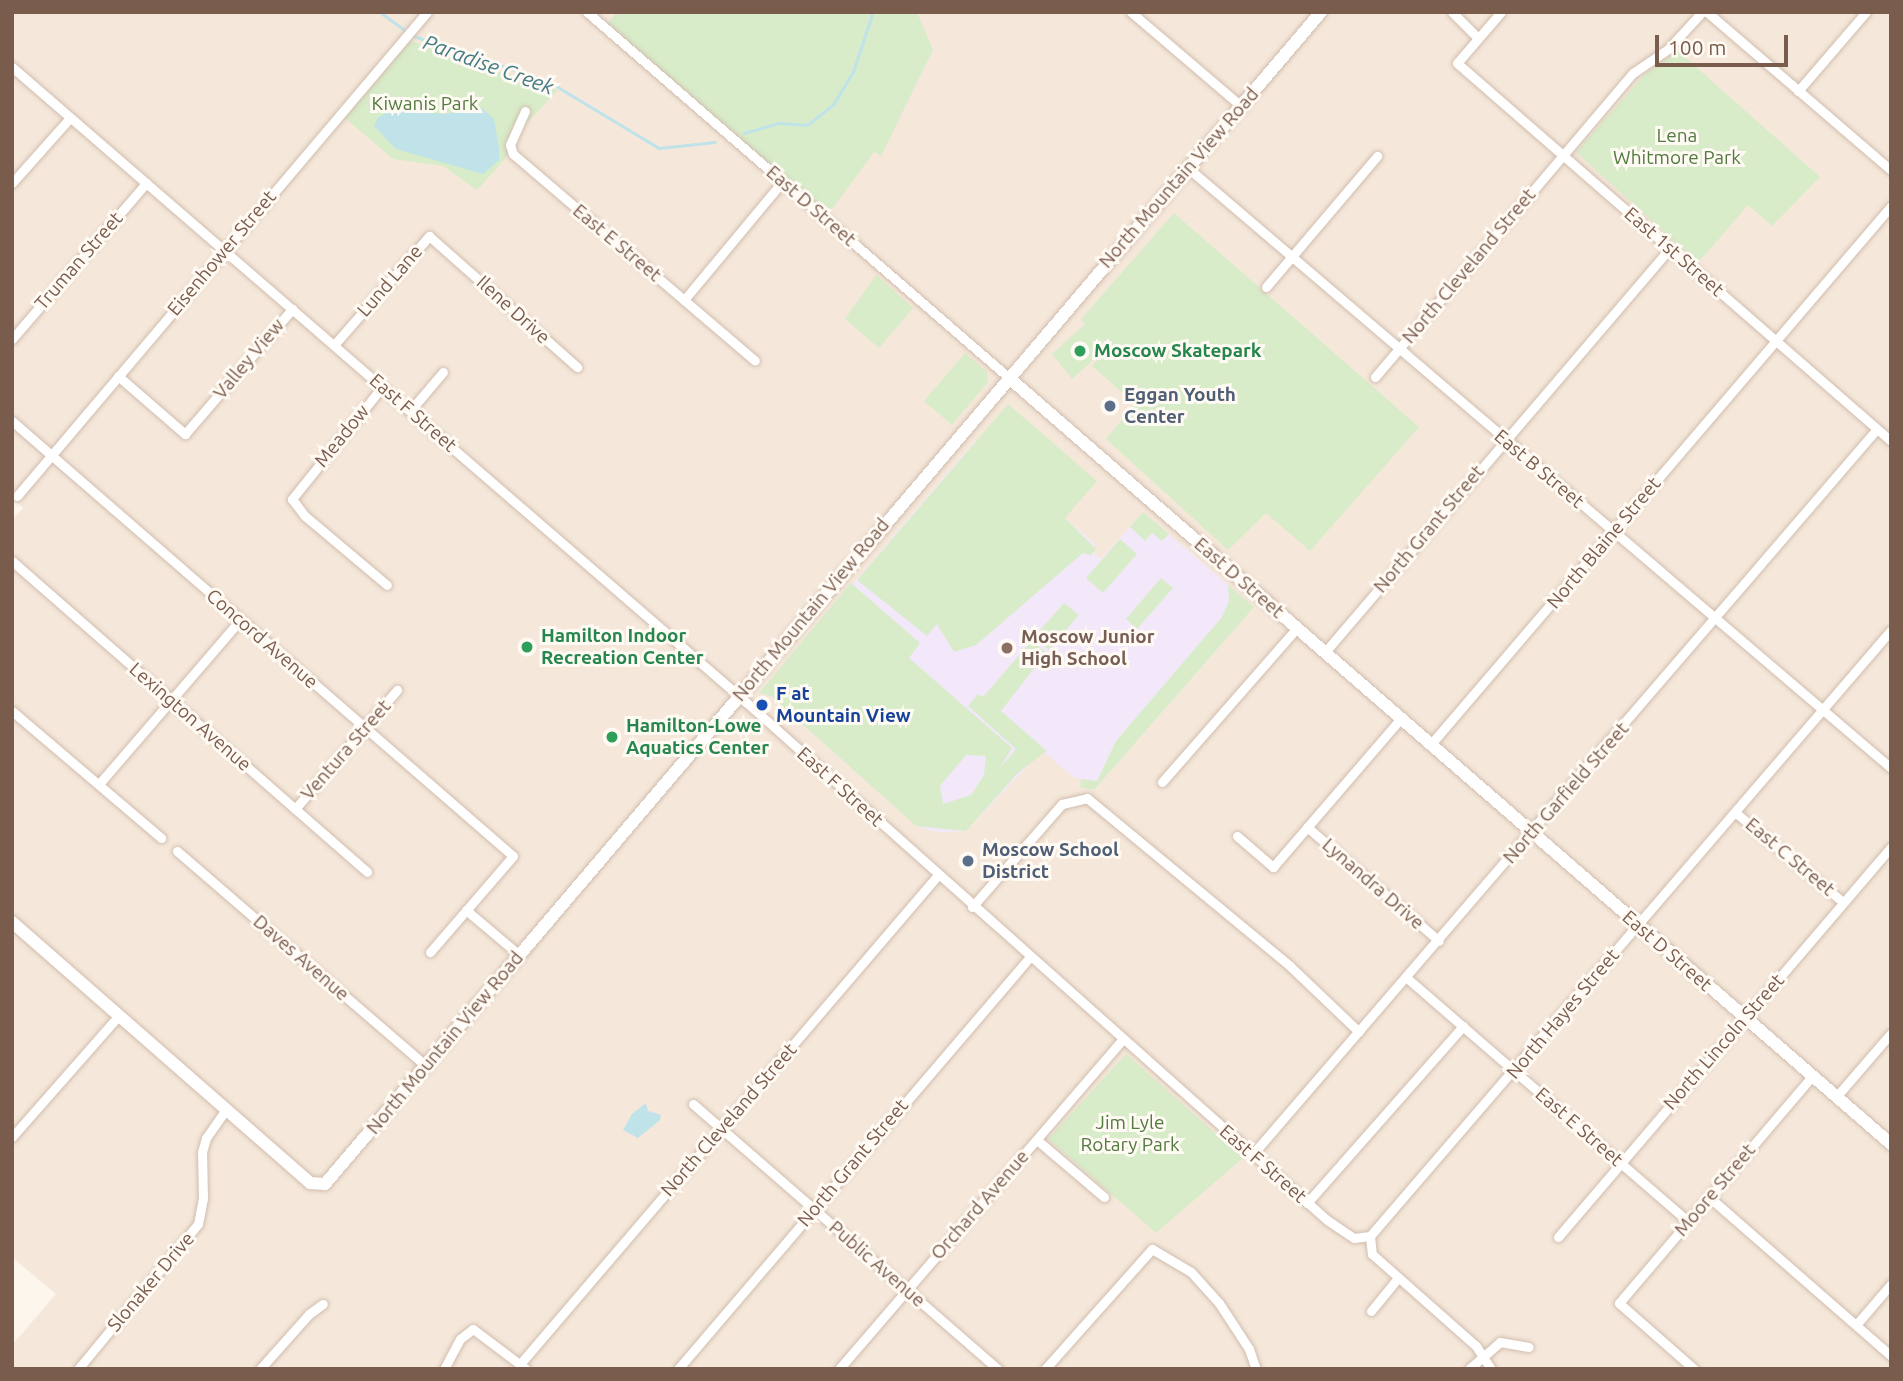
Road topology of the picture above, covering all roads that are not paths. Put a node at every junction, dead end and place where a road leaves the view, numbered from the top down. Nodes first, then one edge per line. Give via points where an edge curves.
1 (427, 12) edge
2 (587, 12) edge
3 (1131, 12) edge
4 (1321, 12) edge
5 (1452, 12) edge
6 (1501, 12) edge
7 (1704, 12) edge
8 (1866, 12) edge
9 (1477, 37) junction
10 (12, 67) edge
11 (1798, 91) junction
12 (1241, 106) junction
13 (525, 111) dead end
14 (70, 118) junction
15 (1563, 155) junction
16 (1377, 156) dead end
17 (1188, 168) junction
18 (1891, 170) edge
19 (782, 181) junction
20 (12, 183) edge
21 (146, 183) junction
22 (1891, 206) edge
23 (1670, 248) junction
24 (224, 250) junction
25 (449, 253) joint
26 (1291, 257) junction
27 (1266, 287) dead end
28 (684, 300) junction
29 (292, 309) junction
30 (12, 339) edge
31 (1776, 340) junction
32 (334, 345) junction
33 (1399, 349) junction
34 (755, 361) dead end
35 (577, 367) dead end
36 (443, 372) dead end
37 (118, 376) junction
38 (1008, 377) junction
39 (1375, 377) dead end
40 (382, 387) junction
41 (410, 411) junction
42 (12, 421) edge
43 (1877, 429) junction
44 (1505, 440) junction
45 (1891, 440) edge
46 (51, 456) junction
47 (17, 496) dead end
48 (1614, 533) junction
49 (12, 561) edge
50 (387, 585) dead end
51 (1715, 619) junction
52 (240, 620) junction
53 (1297, 628) junction
54 (1891, 631) edge
55 (1325, 652) junction
56 (397, 690) dead end
57 (738, 695) junction
58 (172, 700) junction
59 (1823, 710) junction
60 (12, 711) edge
61 (1401, 718) junction
62 (364, 729) junction
63 (1431, 744) junction
64 (1891, 768) edge
65 (1162, 782) dead end
66 (99, 784) junction
67 (295, 810) junction
68 (1736, 813) junction
69 (1307, 827) junction
70 (1532, 834) junction
71 (1237, 836) dead end
72 (161, 838) dead end
73 (1891, 847) edge
74 (177, 850) dead end
75 (367, 872) dead end
76 (938, 876) junction
77 (1843, 902) junction
78 (972, 907) junction
79 (466, 911) junction
80 (12, 922) edge
81 (1638, 926) junction
82 (1439, 941) junction
83 (430, 952) dead end
84 (518, 954) junction
85 (1028, 958) junction
86 (1407, 978) junction
87 (119, 1015) junction
88 (1745, 1018) junction
89 (1462, 1026) junction
90 (1359, 1032) junction
91 (1891, 1033) edge
92 (1121, 1041) junction
93 (426, 1066) junction
94 (1515, 1070) junction
95 (1812, 1076) junction
96 (1836, 1097) junction
97 (693, 1104) dead end
98 (226, 1109) junction
99 (721, 1129) junction
100 (12, 1137) edge
101 (1037, 1139) junction
102 (1891, 1144) edge
103 (1252, 1155) junction
104 (1620, 1163) junction
105 (1104, 1197) dead end
106 (1709, 1197) junction
107 (1307, 1203) junction
108 (814, 1209) junction
109 (1688, 1221) junction
110 (1370, 1236) junction
111 (1558, 1237) dead end
112 (1398, 1278) junction
113 (1891, 1284) edge
114 (907, 1290) junction
115 (323, 1304) dead end
116 (1371, 1311) dead end
117 (1856, 1325) junction
118 (1529, 1347) dead end
119 (1482, 1354) junction
120 (1891, 1356) edge
121 (263, 1365) edge
122 (523, 1366) edge
123 (78, 1369) edge
124 (276, 1369) edge
125 (444, 1369) edge
126 (678, 1369) edge
127 (839, 1369) edge
128 (998, 1369) edge
129 (1045, 1369) edge
130 (1256, 1369) edge
131 (1469, 1369) edge
132 (1491, 1369) edge
133 (1694, 1369) edge

1 - 24 street, Eisenhower Street
2 - 19 street, East D Street
3 - 12 street
4 - 12 street, North Mountain View Road
5 - 9 street
6 - 9 street
7 - 11 street
7 - 15 street, North Cleveland Street via 1668,49 1633,73
8 - 11 street
9 - 15 street, East 1st Street via 1457,62
10 - 14 street, East F Street
11 - 18 street
12 - 17 street, North Mountain View Road
13 - 28 street, East E Street via 510,145 513,154
14 - 20 street
14 - 21 street, East F Street
15 - 23 street, East 1st Street
15 - 33 street, North Cleveland Street
16 - 26 street
17 - 26 street, East B Street
17 - 38 street, North Mountain View Road
19 - 28 street
19 - 38 street, East D Street
21 - 24 street, East F Street
21 - 30 street, Truman Street
22 - 31 street, North Blaine Street
23 - 31 street, East 1st Street
23 - 44 street, North Grant Street
24 - 29 street, East F Street
24 - 37 street, Eisenhower Street
25 - 32 street, Lund Lane via 429,236
25 - 35 street, Ilene Drive
26 - 27 street
26 - 33 street, East B Street
28 - 34 street, East E Street
29 - 32 street, East F Street
29 - 37 street, Valley View via 185,434
31 - 43 street, East 1st Street
31 - 48 street, North Blaine Street
32 - 40 street, East F Street
33 - 39 street, North Cleveland Street
33 - 44 street, East B Street
36 - 41 street
37 - 46 street, Eisenhower Street
38 - 53 street, East D Street
38 - 57 street, North Mountain View Road
40 - 41 street, East F Street
40 - 50 street, Meadow via 292,499
41 - 57 street, East F Street
42 - 46 street, Concord Avenue
43 - 45 street, East 1st Street
43 - 51 street, North Garfield Street
44 - 48 street, East B Street
44 - 55 street, North Grant Street
46 - 47 street, Eisenhower Street
46 - 52 street, Concord Avenue
48 - 51 street, East B Street
48 - 63 street, North Blaine Street
49 - 58 street, Lexington Avenue
51 - 59 street, East B Street
51 - 70 street, North Garfield Street
52 - 58 street
52 - 62 street, Concord Avenue
53 - 55 street, East D Street
53 - 65 street
54 - 59 street, North Hayes Street
55 - 61 street, East D Street
56 - 62 street, Ventura Street
57 - 76 street, East F Street
57 - 84 street, North Mountain View Road
58 - 66 street
58 - 67 street, Lexington Avenue
59 - 64 street, East B Street
59 - 68 street, North Hayes Street
60 - 66 street
61 - 63 street, East D Street
61 - 69 street
62 - 67 street, Ventura Street
62 - 79 street, Concord Avenue via 513,856
63 - 70 street, East D Street
66 - 72 street
67 - 75 street, Lexington Avenue
68 - 77 street, East C Street
68 - 81 street, North Hayes Street
69 - 71 street via 1273,867
69 - 82 street, Lynandra Drive
70 - 81 street, East D Street
70 - 82 street, North Garfield Street
73 - 77 street, North Lincoln Street
74 - 93 street, Daves Avenue
76 - 78 street, East F Street
76 - 99 street, North Cleveland Street
77 - 88 street, North Lincoln Street
78 - 85 street, East F Street
78 - 90 street via 1062,804 1076,797 1098,803 1290,966
79 - 83 street
79 - 84 street
80 - 87 street
81 - 88 street, East D Street
81 - 94 street, North Hayes Street
82 - 86 street, North Garfield Street
84 - 93 street, North Mountain View Road
85 - 92 street, East F Street
85 - 108 street, North Grant Street
86 - 89 street, East E Street
86 - 90 street, North Garfield Street
87 - 98 street
87 - 100 street
88 - 95 street, East D Street
88 - 104 street, North Lincoln Street
89 - 94 street, East E Street
89 - 107 street
90 - 103 street, North Garfield Street
91 - 96 street
92 - 101 street, Orchard Avenue
92 - 103 street, East F Street
93 - 98 street, North Mountain View Road via 325,1184 310,1184
94 - 104 street, East E Street
94 - 110 street, North Hayes Street
95 - 96 street, East D Street
95 - 106 street, Moore Street
96 - 102 street, East D Street
97 - 99 street, Public Avenue
98 - 123 street, Slonaker Drive via 202,1152 203,1198 198,1224
99 - 108 street, Public Avenue
99 - 122 street, North Cleveland Street
101 - 105 street
101 - 114 street, Orchard Avenue
103 - 107 street, East F Street
104 - 109 street, East E Street
104 - 111 street, North Lincoln Street
106 - 109 street, Moore Street
106 - 117 street
107 - 110 street, East F Street via 1344,1234
108 - 114 street, Public Avenue
108 - 126 street, North Grant Street
109 - 133 street, Moore Street via 1619,1303
110 - 112 street via 1372,1254
112 - 116 street
112 - 119 street
113 - 117 street
114 - 127 street, Orchard Avenue
114 - 128 street, Public Avenue
115 - 121 street
117 - 120 street
118 - 119 street via 1508,1339
119 - 131 street
119 - 132 street
121 - 124 street
122 - 125 street via 473,1329 460,1339
129 - 130 street via 1152,1249 1191,1272 1219,1303

